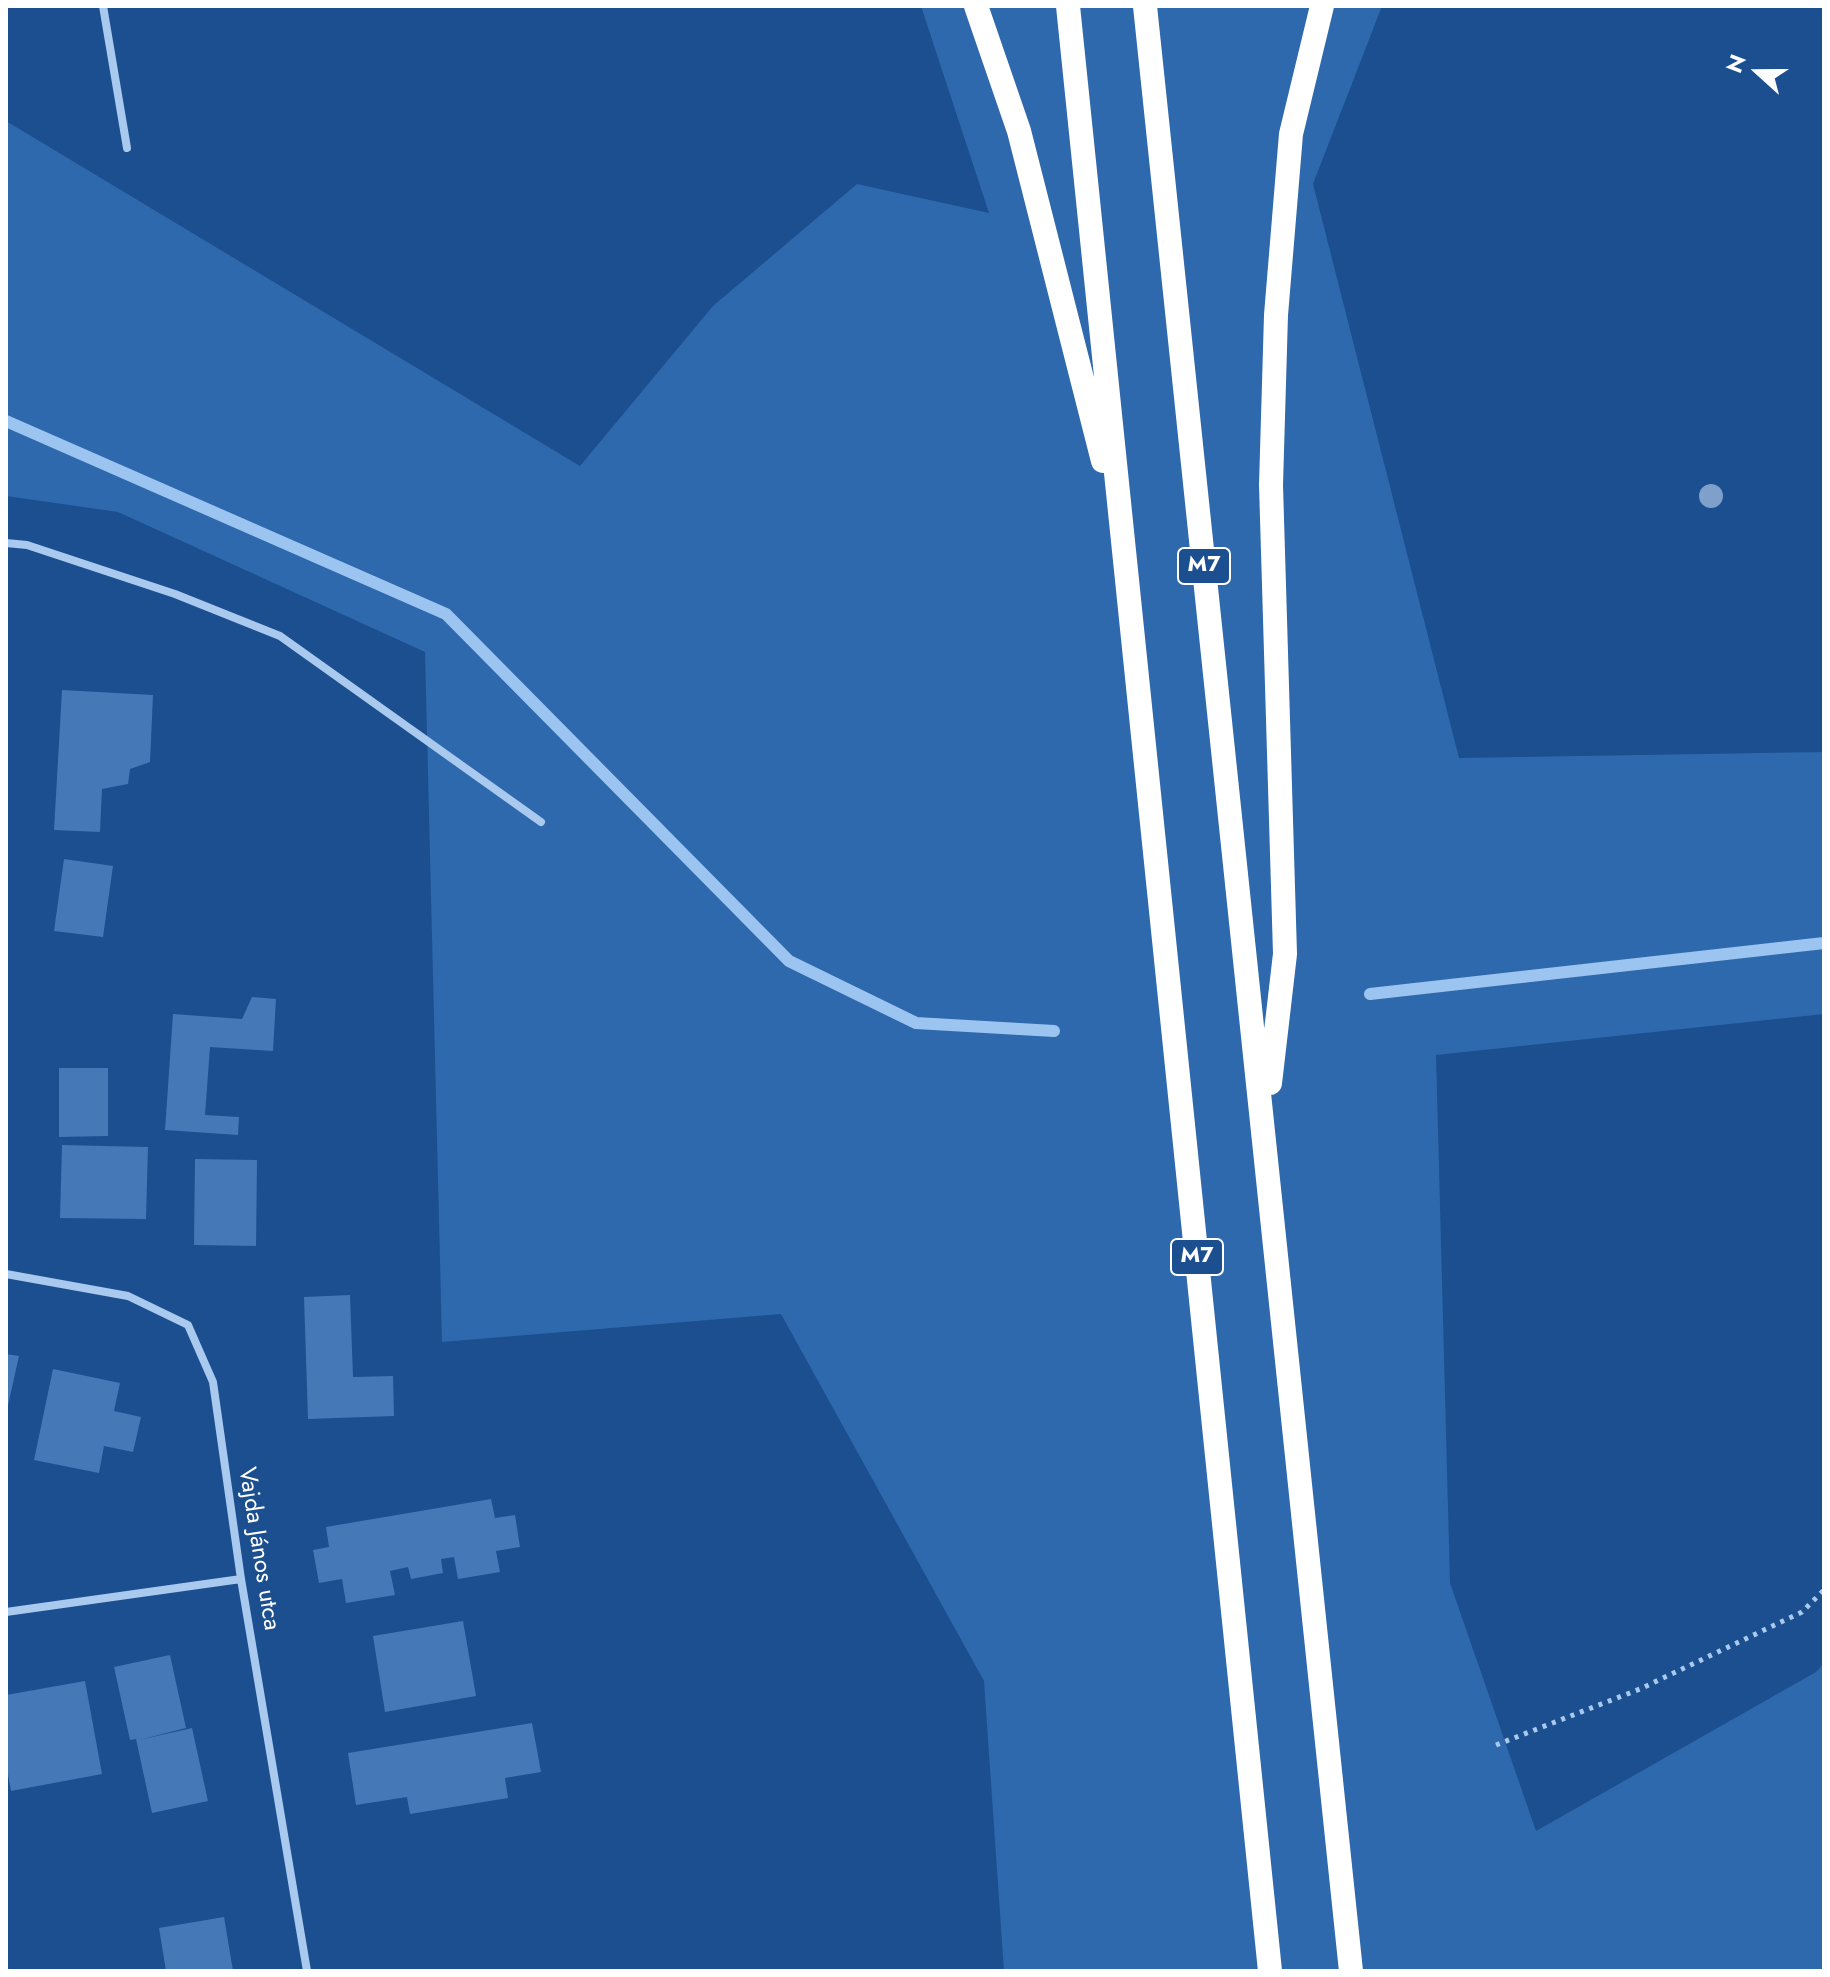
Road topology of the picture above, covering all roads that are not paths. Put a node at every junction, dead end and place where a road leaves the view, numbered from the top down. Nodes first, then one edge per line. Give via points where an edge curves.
1 (103, 6) edge
2 (976, 6) edge
3 (1068, 6) edge
4 (1145, 6) edge
5 (1322, 6) edge
6 (127, 148) dead end
7 (6, 543) edge
8 (1124, 545) junction
9 (541, 822) dead end
10 (1265, 1126) junction
11 (6, 1274) edge
12 (241, 1579) junction
13 (6, 1612) edge
14 (307, 1971) edge
15 (1270, 1971) edge
16 (1351, 1971) edge

1 - 6 street
2 - 8 highway via 1019,131
3 - 8 highway, M7
4 - 10 highway, M7
5 - 10 highway via 1291,134 1276,315 1271,485 1285,954
7 - 9 street via 27,545 175,594 280,636
8 - 15 highway, M7
10 - 16 highway, M7
11 - 12 street, Vajda János utca via 128,1296 188,1325 213,1382
12 - 13 street
12 - 14 street, Vajda János utca

